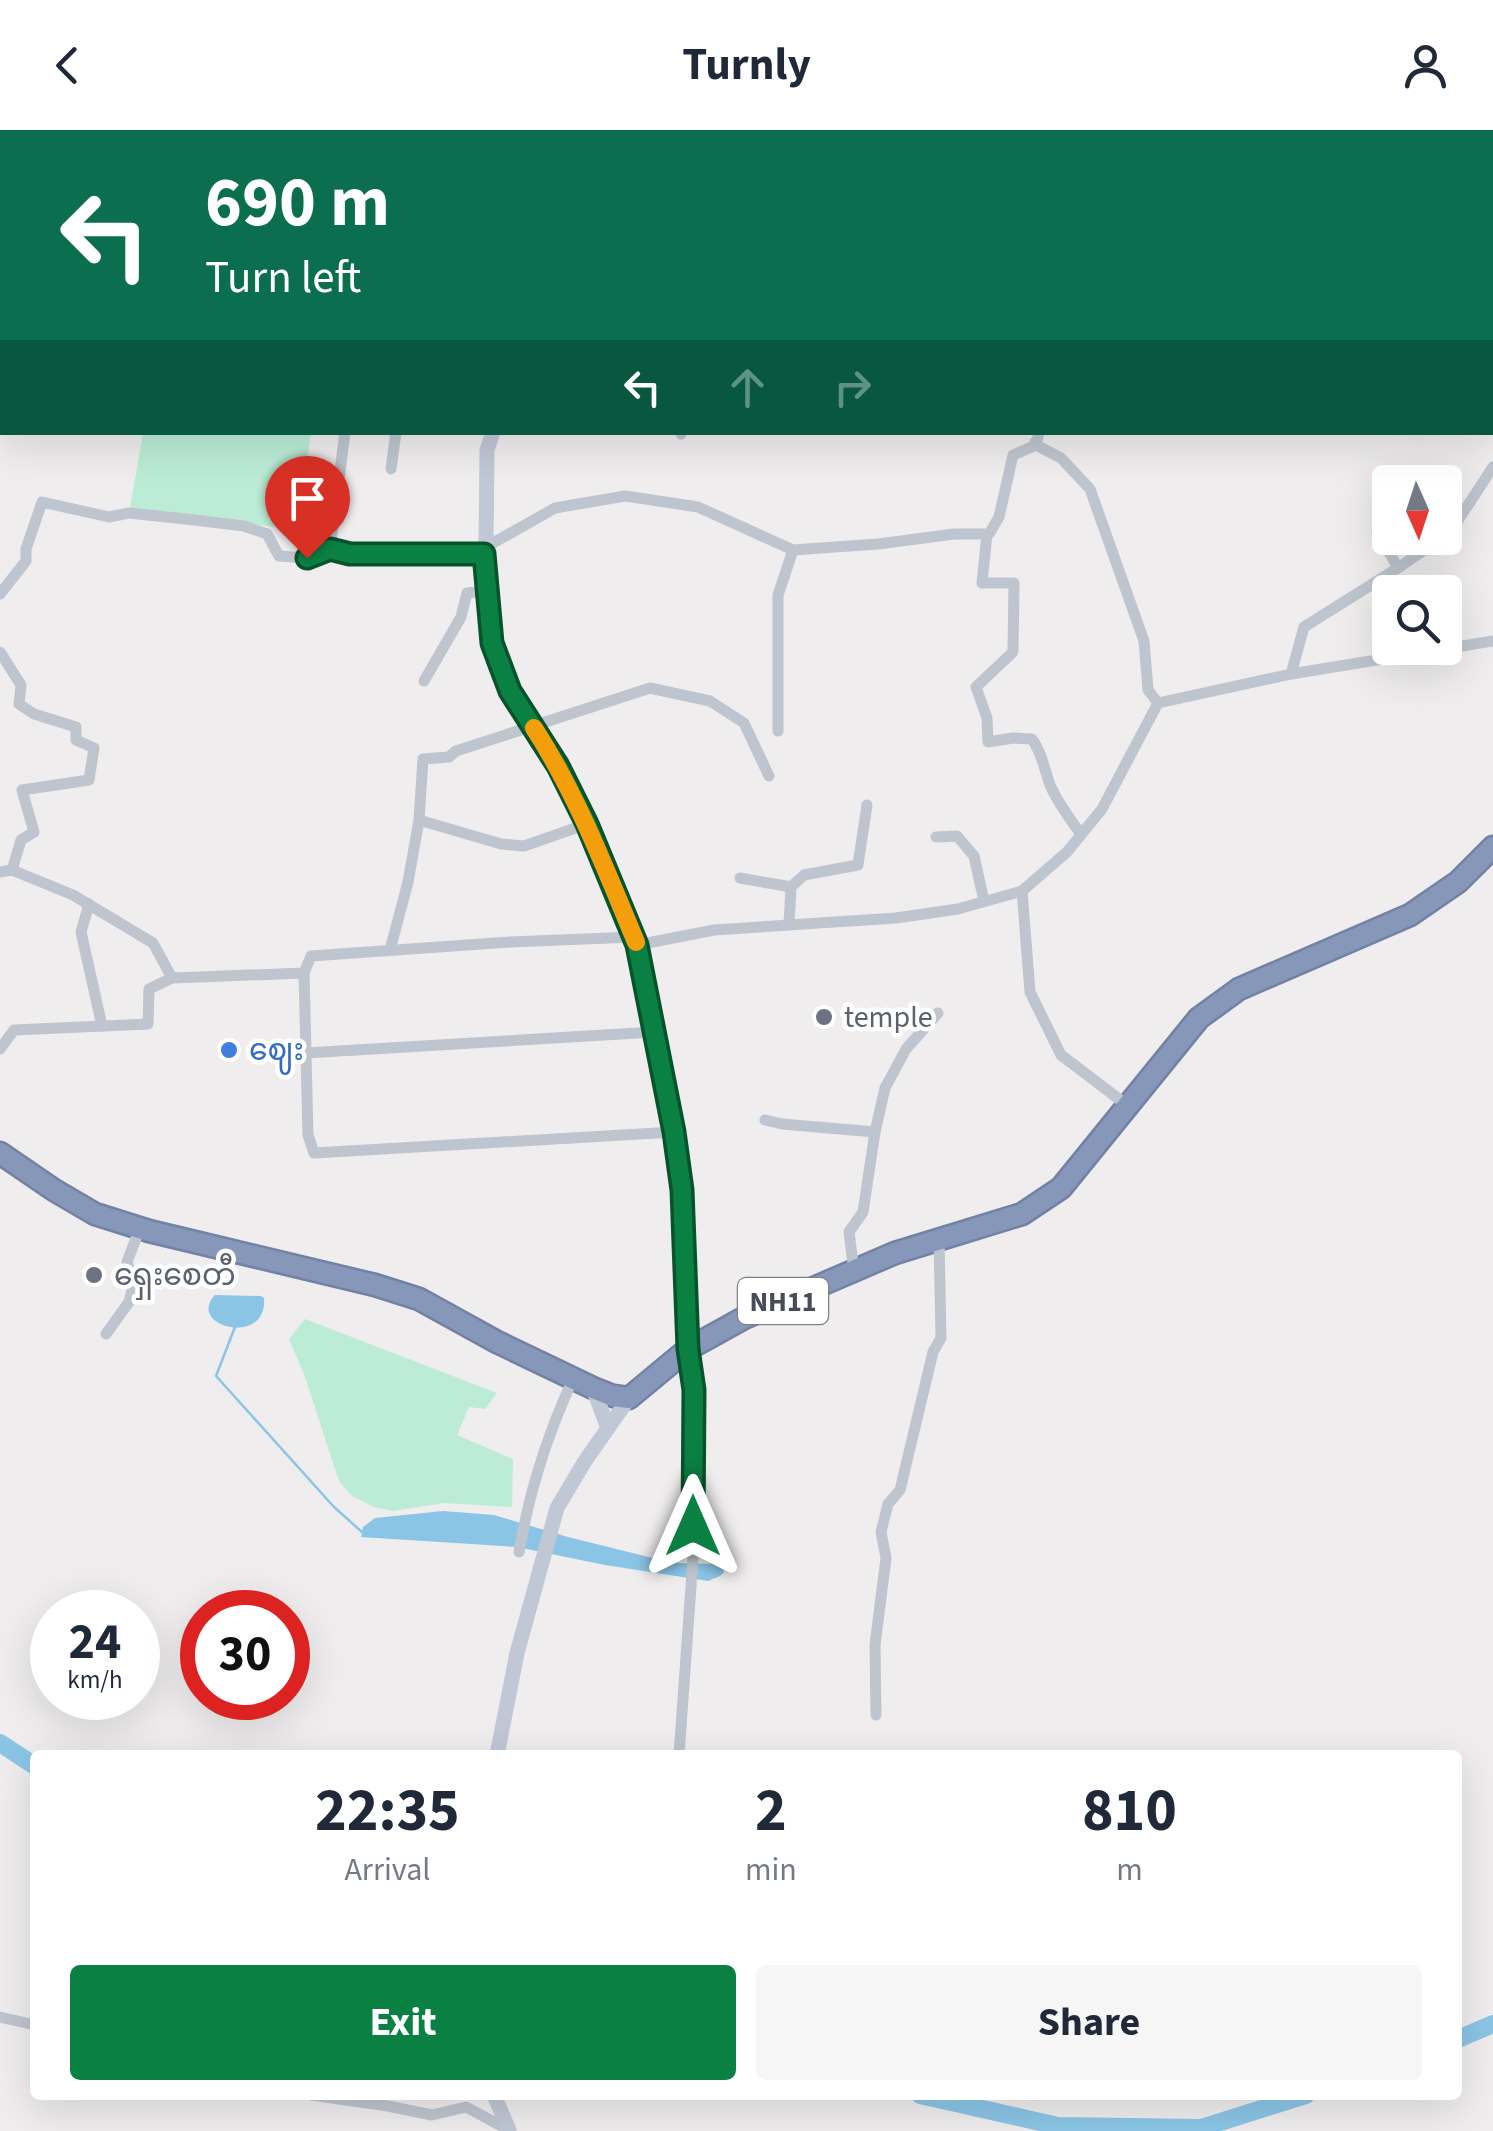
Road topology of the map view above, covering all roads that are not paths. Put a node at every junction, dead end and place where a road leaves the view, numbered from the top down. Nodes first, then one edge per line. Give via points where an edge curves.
1 (346, 435) edge
2 (396, 435) edge
3 (492, 435) edge
4 (1036, 437) edge
5 (1493, 466) edge
6 (391, 469) dead end
7 (1462, 514) edge
8 (987, 534) junction
9 (330, 549) junction
10 (793, 550) junction
11 (485, 551) junction
12 (1390, 555) edge
13 (1416, 555) edge
14 (1398, 568) junction
15 (487, 591) junction
16 (0, 594) edge
17 (1493, 641) edge
18 (0, 652) edge
19 (1291, 674) junction
20 (424, 681) dead end
21 (1158, 702) junction
22 (532, 726) junction
23 (778, 731) dead end
24 (769, 776) dead end
25 (867, 805) dead end
26 (419, 820) junction
27 (587, 824) junction
28 (1081, 834) junction
29 (936, 837) dead end
30 (1493, 847) edge
31 (6, 871) edge
32 (740, 878) dead end
33 (791, 887) junction
34 (1022, 892) junction
35 (984, 901) junction
36 (89, 904) junction
37 (788, 925) junction
38 (635, 941) junction
39 (390, 950) junction
40 (304, 973) junction
41 (172, 978) junction
42 (938, 1014) dead end
43 (102, 1026) junction
44 (654, 1032) junction
45 (0, 1048) edge
46 (306, 1053) junction
47 (1128, 1106) junction
48 (764, 1120) dead end
49 (674, 1132) junction
50 (874, 1132) junction
51 (0, 1153) edge
52 (140, 1228) junction
53 (939, 1239) junction
54 (854, 1270) junction
55 (106, 1334) dead end
56 (688, 1349) junction
57 (583, 1384) junction
58 (629, 1398) junction
59 (608, 1428) junction
60 (519, 1552) dead end
61 (876, 1716) dead end
62 (498, 1750) edge
63 (679, 1750) edge
64 (0, 2017) edge
65 (30, 2024) edge
66 (346, 2100) edge
67 (496, 2100) edge
68 (509, 2131) edge

1 - 9 street
2 - 6 street
3 - 11 street
4 - 8 street via 1013,455 999,517
4 - 21 street via 1090,489 1144,642 1148,690
5 - 7 street
8 - 10 street
8 - 28 street via 982,583 1014,582 1013,652 976,687 988,742 1032,739 1060,805
9 - 11 street
9 - 16 street via 307,558 278,556 267,534 244,526 129,513 109,517 42,502 26,561
10 - 11 street via 698,507 625,496 555,508
10 - 23 street via 778,594
11 - 15 street
12 - 14 street
13 - 14 street
14 - 19 street via 1304,626
15 - 20 street via 468,593
15 - 22 street via 492,643
17 - 19 street
18 - 31 street via 21,685 19,704 76,727 76,740 94,748 89,780 22,790 34,832 21,840
19 - 21 street
21 - 28 street via 1102,809
22 - 24 street via 650,688 710,702 744,723
22 - 26 street via 449,758 423,759
22 - 27 street
25 - 33 street via 858,865 804,875
26 - 27 street via 524,846
26 - 39 street
27 - 38 street
28 - 34 street
29 - 35 street via 957,836 974,856
30 - 47 highway, NH11 via 1410,916 1239,990 1198,1018
31 - 36 street
32 - 33 street
33 - 37 street
34 - 35 street
34 - 47 street via 1030,992 1060,1055
35 - 37 street via 896,918
36 - 41 street via 152,943
36 - 43 street via 81,932
37 - 38 street
38 - 39 street
38 - 44 street
39 - 40 street via 311,956
40 - 41 street
40 - 46 street
41 - 43 street via 149,990 148,1024
42 - 50 street via 906,1049 885,1088
43 - 45 street via 14,1030
44 - 46 street
44 - 49 street
46 - 49 street via 314,1154
47 - 53 highway, NH11 via 1061,1188 1022,1214
48 - 50 street
49 - 56 street
50 - 54 street via 864,1212 849,1232
51 - 52 highway via 95,1214
52 - 55 street via 128,1262 134,1283 129,1302
52 - 57 highway via 418,1298
53 - 54 highway, NH11
53 - 61 street via 941,1338 932,1352 900,1490 888,1504 881,1532 886,1558 875,1645
54 - 56 highway, NH11
56 - 58 highway, NH11
56 - 63 street via 694,1390 693,1558
57 - 58 highway
57 - 59 street
57 - 60 street via 557,1413
58 - 59 street
59 - 62 street via 557,1508
64 - 65 street
66 - 68 street via 432,2115 466,2107
67 - 68 street

